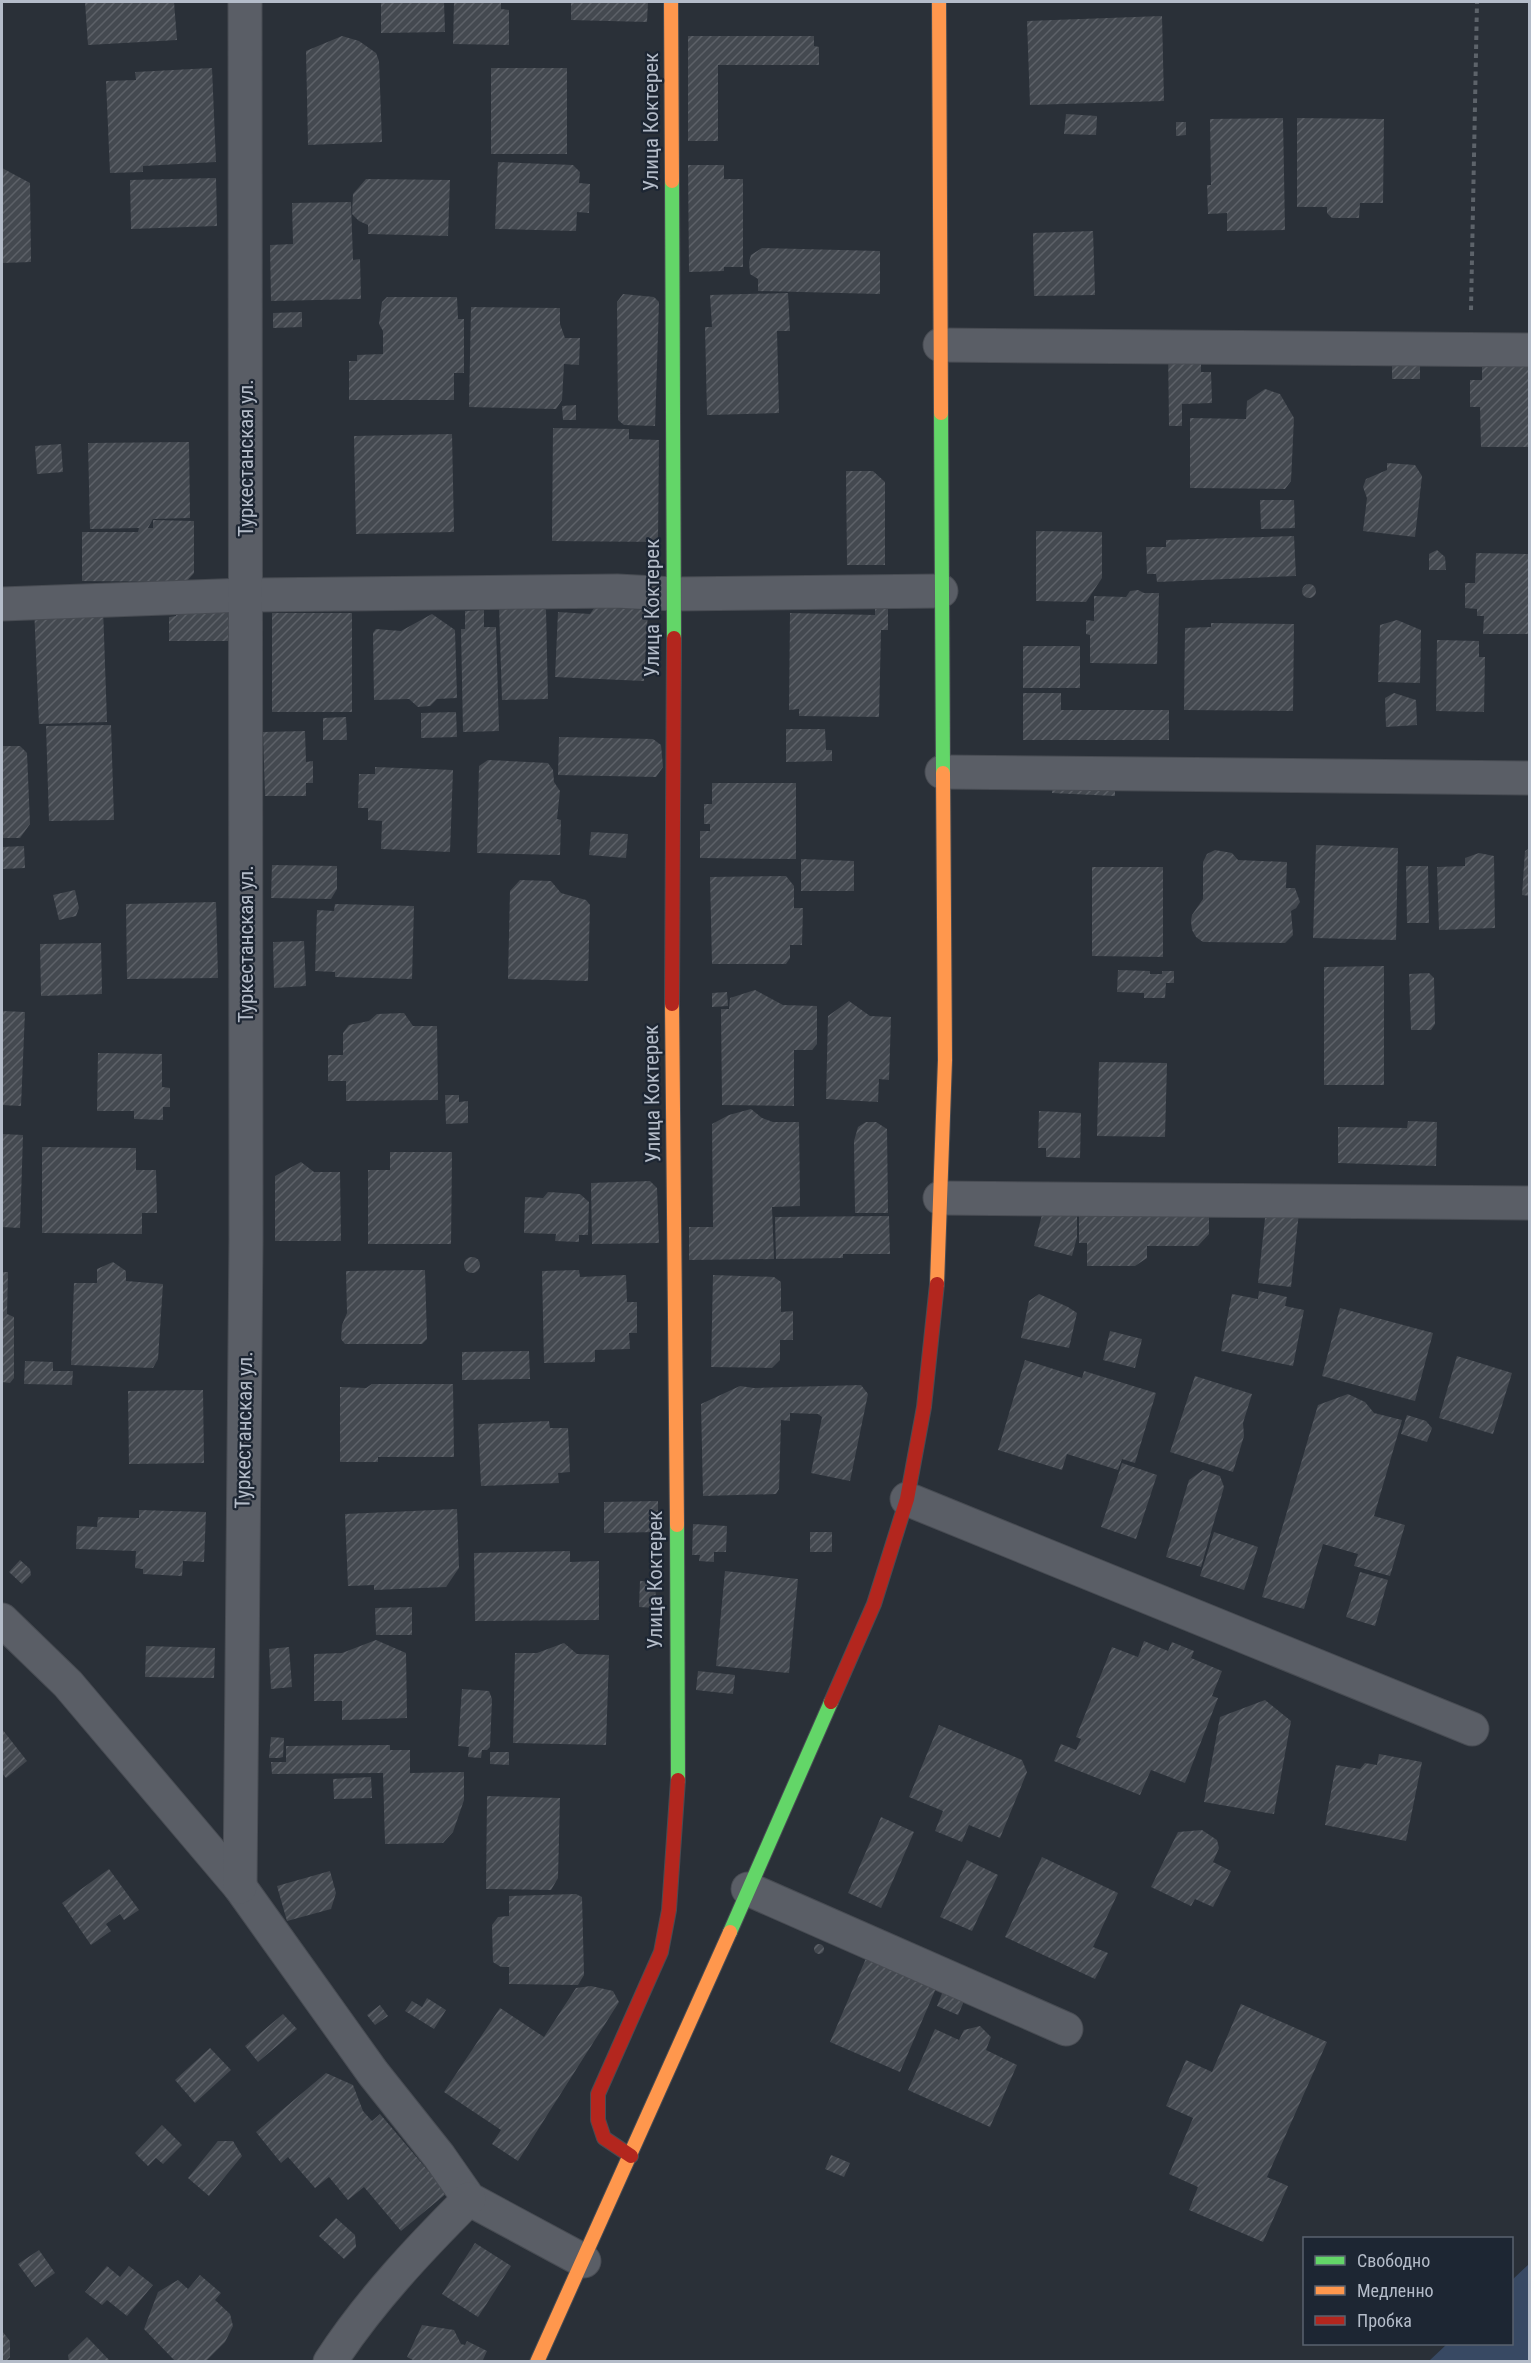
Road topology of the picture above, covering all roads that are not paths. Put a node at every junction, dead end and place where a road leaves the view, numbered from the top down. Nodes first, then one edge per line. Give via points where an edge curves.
1 (245, 2) edge
2 (671, 2) edge
3 (939, 2) edge
4 (940, 345) junction
5 (1530, 350) edge
6 (940, 591) junction
7 (674, 594) junction
8 (246, 595) junction
9 (2, 604) edge
10 (942, 772) junction
11 (1530, 778) edge
12 (940, 1198) junction
13 (1530, 1203) edge
14 (907, 1499) junction
15 (2, 1620) edge
16 (1472, 1730) dead end
17 (240, 1887) junction
18 (748, 1889) junction
19 (1066, 2029) dead end
20 (631, 2156) junction
21 (469, 2199) junction
22 (584, 2261) junction
23 (330, 2361) edge
24 (537, 2361) edge

1 - 8 street, Туркестанская ул.
2 - 7 main road, Улица Коктерек
3 - 4 main road
4 - 5 street
4 - 6 main road
6 - 7 street
6 - 10 main road
7 - 8 street via 605,591
7 - 20 main road, Улица Коктерек via 672,1031 679,1760 669,1910 662,1952 598,2094 598,2120 604,2138
8 - 9 street
8 - 17 street, Туркестанская ул.
10 - 11 street
10 - 12 main road via 945,1060
12 - 13 street
12 - 14 main road via 937,1292 924,1407
14 - 16 street
14 - 18 main road via 874,1604
15 - 17 street via 68,1684
17 - 21 street
18 - 19 street
18 - 20 main road
20 - 22 main road
21 - 22 street
21 - 23 street via 396,2276
22 - 24 main road

